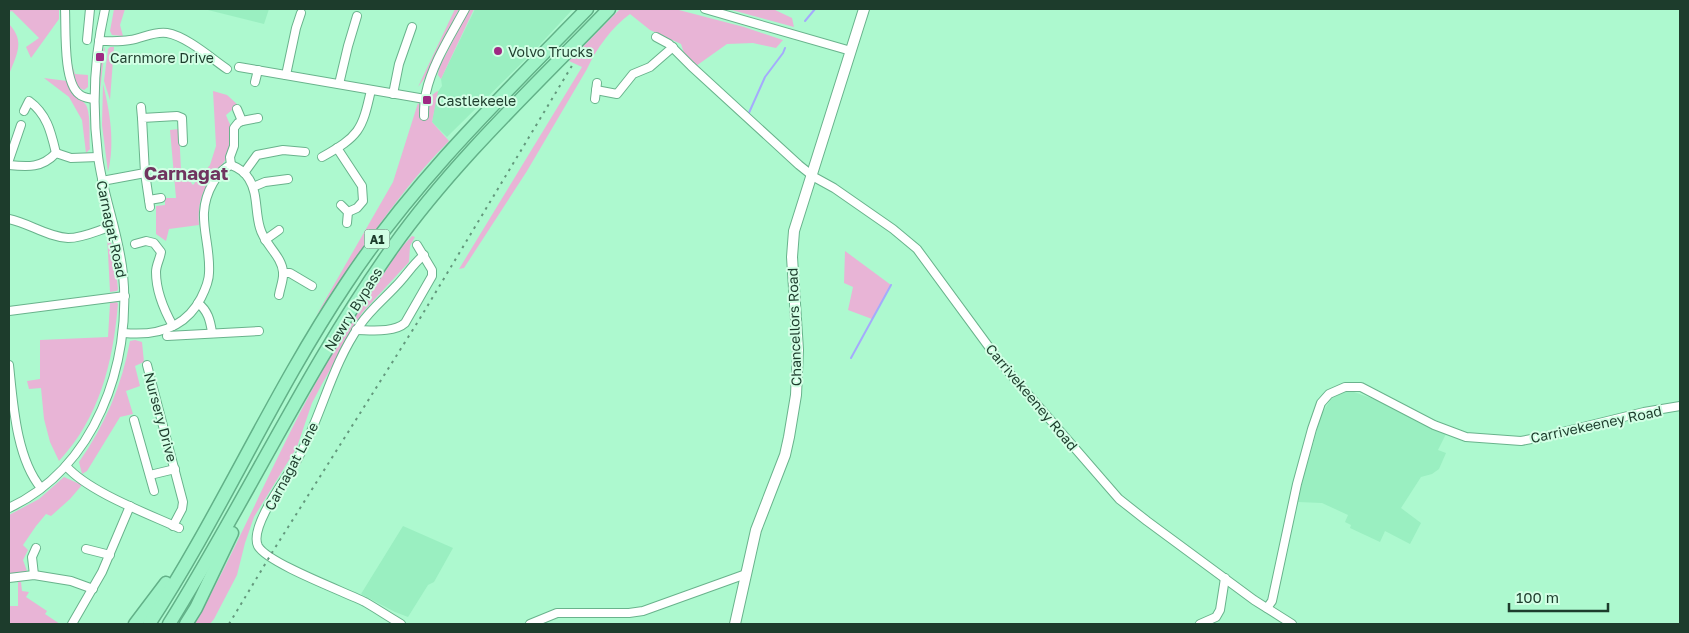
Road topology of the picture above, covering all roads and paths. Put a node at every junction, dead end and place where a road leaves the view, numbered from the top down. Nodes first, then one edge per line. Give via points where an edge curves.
1 (65, 9) edge
2 (90, 9) edge
3 (105, 9) edge
4 (465, 9) edge
5 (587, 9) edge
6 (609, 9) edge
7 (705, 9) edge
8 (864, 9) edge
9 (301, 13) dead end
10 (357, 16) dead end
11 (412, 28) dead end
12 (656, 36) dead end
13 (87, 40) dead end
14 (99, 41) junction
15 (673, 47) junction
16 (851, 51) junction
17 (239, 67) dead end
18 (227, 69) dead end
19 (258, 70) junction
20 (286, 75) junction
21 (255, 82) dead end
22 (339, 84) junction
23 (371, 90) junction
24 (596, 91) dead end
25 (392, 94) junction
26 (94, 98) junction
27 (425, 99) junction
28 (141, 107) dead end
29 (237, 109) dead end
30 (24, 111) dead end
31 (424, 116) dead end
32 (142, 118) junction
33 (258, 118) dead end
34 (242, 121) junction
35 (22, 125) dead end
36 (183, 142) dead end
37 (337, 148) junction
38 (305, 152) dead end
39 (56, 153) junction
40 (322, 157) dead end
41 (98, 158) junction
42 (9, 160) edge
43 (9, 165) edge
44 (231, 165) junction
45 (145, 173) junction
46 (244, 173) junction
47 (812, 174) junction
48 (288, 179) dead end
49 (102, 181) junction
50 (252, 187) junction
51 (161, 198) dead end
52 (342, 204) dead end
53 (348, 212) junction
54 (9, 219) edge
55 (347, 223) dead end
56 (113, 226) junction
57 (280, 230) dead end
58 (265, 240) junction
59 (135, 244) dead end
60 (417, 245) dead end
61 (424, 255) junction
62 (283, 273) junction
63 (312, 286) dead end
64 (271, 288) dead end
65 (125, 296) junction
66 (198, 303) junction
67 (9, 311) edge
68 (173, 326) junction
69 (356, 330) junction
70 (259, 331) dead end
71 (212, 332) junction
72 (124, 333) junction
73 (167, 336) dead end
74 (9, 365) edge
75 (147, 365) dead end
76 (1680, 406) edge
77 (134, 420) dead end
78 (66, 466) junction
79 (175, 469) junction
80 (150, 475) junction
81 (251, 481) junction
82 (41, 488) junction
83 (154, 491) dead end
84 (130, 506) junction
85 (9, 508) edge
86 (219, 508) junction
87 (36, 548) dead end
88 (86, 549) dead end
89 (110, 555) junction
90 (746, 574) junction
91 (34, 575) junction
92 (9, 578) edge
93 (1225, 578) junction
94 (93, 590) junction
95 (1267, 608) junction
96 (72, 624) edge
97 (135, 624) edge
98 (149, 624) edge
99 (169, 624) edge
100 (186, 624) edge
101 (401, 624) edge
102 (530, 624) edge
103 (735, 624) edge
104 (1200, 624) edge
105 (1292, 624) edge

1 - 26 street via 72,84 83,97
2 - 13 street
3 - 14 street, Carnagat Road
4 - 27 street via 439,60
5 - 86 highway, Newry Bypass / A1 via 428,176 380,235 313,336
6 - 81 highway, Newry Bypass / A1 via 473,150 424,206 356,302
7 - 16 street
8 - 16 street, Chancellors Road
9 - 20 street
10 - 22 street
11 - 25 street
12 - 15 street
14 - 18 street via 132,40 168,33 182,38
14 - 26 street, Carnagat Road
15 - 24 street via 650,67 633,74 616,94
15 - 47 street
16 - 47 street, Chancellors Road
17 - 19 street
19 - 20 street
19 - 21 street
20 - 22 street
22 - 23 street
23 - 25 street
23 - 37 street via 357,133
25 - 27 street
26 - 41 street, Carnagat Road
27 - 31 street
28 - 32 street
29 - 34 street
30 - 39 street via 29,100 40,109 52,133
32 - 36 street via 182,118
32 - 45 street
33 - 34 street
34 - 44 street via 234,128
35 - 42 street
37 - 40 street
37 - 53 street via 362,186 363,201
38 - 46 street via 283,150 257,155
39 - 41 street via 71,158
39 - 43 street via 40,165
41 - 49 street, Carnagat Road
44 - 46 street
44 - 66 street via 216,178 204,205 210,274
45 - 49 street
45 - 51 street via 150,203
46 - 50 street
47 - 90 street, Chancellors Road via 793,244 798,372 790,437 756,530
47 - 93 street, Carrivekeeney Road via 918,249 1000,362 1119,499
48 - 50 street
49 - 56 street, Carnagat Road
50 - 58 street
52 - 53 street
53 - 55 street
54 - 56 street via 66,238
56 - 65 street, Carnagat Road
57 - 58 street
58 - 62 street
59 - 68 street via 154,243 161,252 156,270 157,283 165,312
60 - 61 street
61 - 69 street, Carnagat Lane
61 - 69 street via 432,276 403,326
62 - 63 street via 290,273
62 - 64 street via 280,293
65 - 67 street
65 - 72 street, Carnagat Road
66 - 68 street
66 - 71 street via 205,309
68 - 72 street via 149,334
69 - 101 street, Carnagat Lane via 308,439 264,517 257,544 264,553 281,563 367,603
70 - 71 street
71 - 73 street
72 - 78 street, Carnagat Road via 104,406
74 - 82 street via 17,432 30,469
75 - 79 street, Nursery Drive
76 - 95 street, Carrivekeeney Road via 1521,441 1466,437 1434,425 1361,387 1345,387 1329,394 1321,403 1312,429 1272,601
77 - 80 street, Nursery Drive
78 - 82 street, Carnagat Road
78 - 84 street via 80,479
79 - 80 street, Nursery Drive
79 - 84 street, Nursery Drive via 184,502 176,527
80 - 83 street, Nursery Drive
81 - 99 highway, Newry Bypass / A1
81 - 100 highway via 234,528
82 - 85 street, Carnagat Road
84 - 89 street
86 - 97 highway
86 - 98 highway, Newry Bypass / A1
87 - 91 street via 32,557
88 - 89 street
89 - 94 street
90 - 102 street via 643,611 557,613
90 - 103 street, Chancellors Road
91 - 92 street
91 - 94 street via 71,581
93 - 95 street, Carrivekeeney Road
93 - 104 street via 1220,610 1216,617
94 - 96 street
95 - 105 street, Carrivekeeney Road

